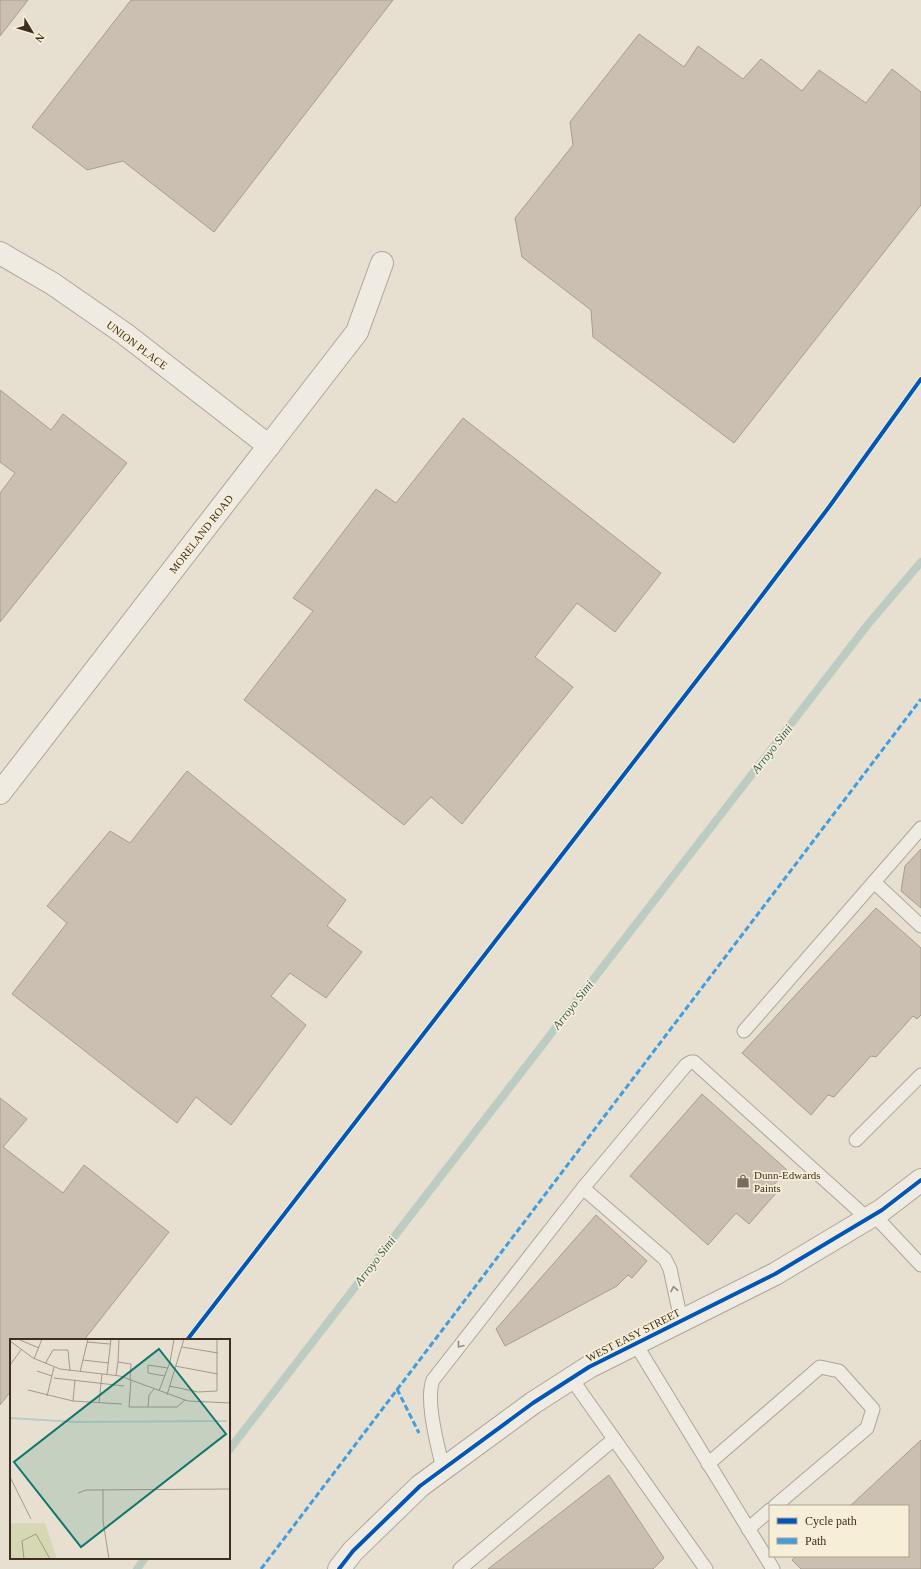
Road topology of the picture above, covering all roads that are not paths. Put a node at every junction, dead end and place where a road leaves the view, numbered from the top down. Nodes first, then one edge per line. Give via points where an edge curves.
1 (0, 253) edge
2 (382, 263) dead end
3 (269, 446) junction
4 (0, 793) edge
5 (921, 828) edge
6 (874, 882) junction
7 (921, 926) edge
8 (744, 1032) dead end
9 (921, 1075) edge
10 (856, 1140) dead end
11 (921, 1180) edge
12 (583, 1188) junction
13 (870, 1216) junction
14 (921, 1264) edge
15 (681, 1320) junction
16 (635, 1343) junction
17 (571, 1378) junction
18 (614, 1439) junction
19 (708, 1464) junction
20 (442, 1469) junction
21 (776, 1505) edge
22 (769, 1511) edge
23 (748, 1529) junction
24 (339, 1569) edge
25 (460, 1569) edge
26 (706, 1569) edge
27 (773, 1569) edge

1 - 3 street, UNION PLACE via 53,284 125,334
2 - 3 street, MORELAND ROAD via 357,332
3 - 4 street, MORELAND ROAD
5 - 6 lane
6 - 7 lane
6 - 8 lane
9 - 10 lane
11 - 13 street, WEST EASY STREET
12 - 13 lane via 686,1065 694,1062
15 -> 12 lane via 670,1268 665,1259
12 -> 20 lane via 433,1380 431,1385 434,1424
13 - 14 lane
13 - 15 street, WEST EASY STREET via 775,1274
15 - 16 street, WEST EASY STREET
16 - 17 street, WEST EASY STREET
16 - 19 lane
17 - 18 lane
17 - 20 street, WEST EASY STREET
18 - 25 lane
18 - 26 lane
19 - 21 lane via 820,1367 839,1371 872,1409 867,1428
19 - 23 lane
20 - 24 street, WEST EASY STREET via 420,1486 353,1551
22 - 23 lane
23 - 27 lane

